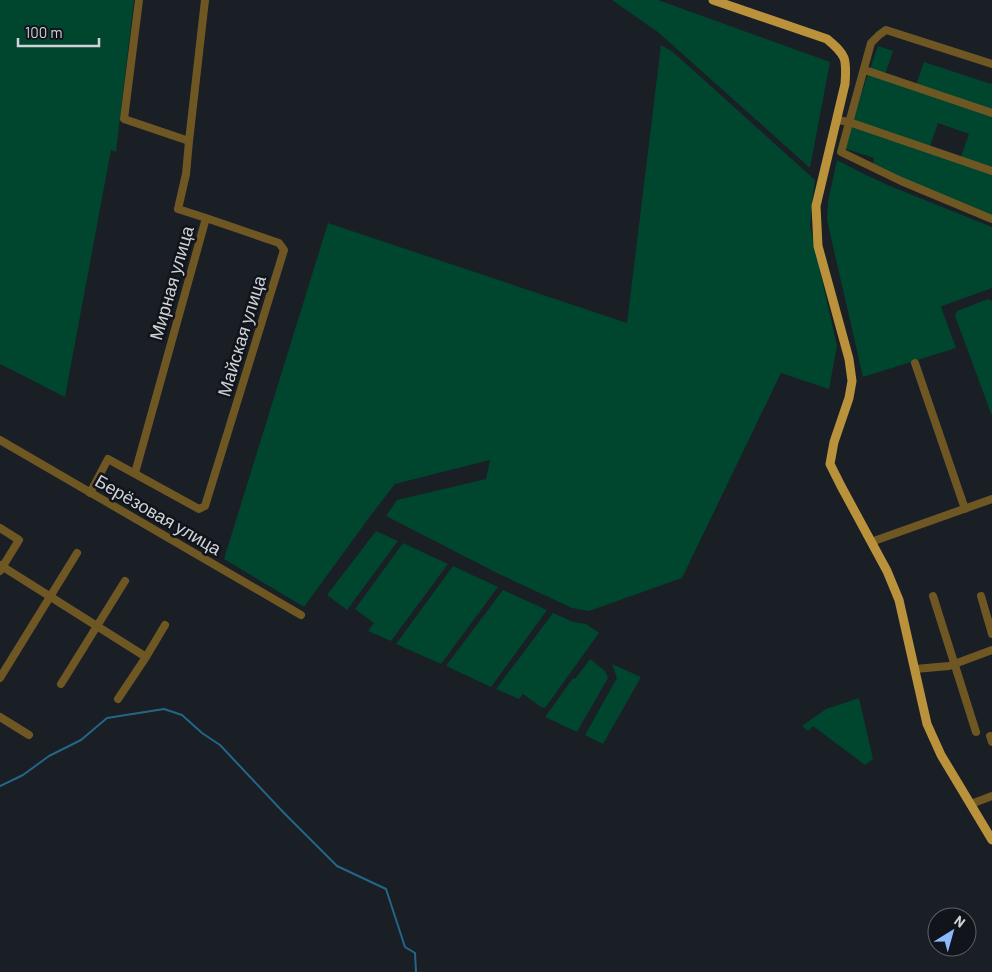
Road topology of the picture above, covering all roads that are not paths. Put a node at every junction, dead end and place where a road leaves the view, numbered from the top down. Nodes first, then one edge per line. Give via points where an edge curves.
1 (139, 0) edge
2 (205, 0) edge
3 (713, 0) edge
4 (992, 64) edge
5 (865, 70) junction
6 (992, 113) edge
7 (837, 120) junction
8 (849, 122) junction
9 (188, 141) junction
10 (992, 171) edge
11 (206, 218) junction
12 (992, 219) edge
13 (915, 363) dead end
14 (0, 440) edge
15 (135, 473) junction
16 (90, 493) junction
17 (992, 499) edge
18 (965, 509) junction
19 (0, 528) edge
20 (871, 542) junction
21 (77, 553) dead end
22 (1, 568) edge
23 (125, 581) dead end
24 (933, 596) dead end
25 (980, 596) dead end
26 (51, 597) junction
27 (301, 615) dead end
28 (165, 625) dead end
29 (98, 626) junction
30 (992, 634) edge
31 (992, 650) edge
32 (146, 657) junction
33 (954, 664) junction
34 (915, 669) junction
35 (0, 678) edge
36 (61, 684) dead end
37 (118, 700) dead end
38 (0, 717) edge
39 (976, 732) dead end
40 (29, 735) dead end
41 (992, 796) edge
42 (971, 804) junction
43 (992, 840) edge

1 - 9 street via 124,119
2 - 9 street, Мирная улица
3 - 7 main road via 827,39 842,52 846,67 845,84
4 - 5 street via 886,30 871,43
5 - 6 street
5 - 8 street
7 - 8 street
7 - 20 main road via 816,206 818,246 852,380 830,464
8 - 10 street
8 - 12 street via 841,152 900,181
9 - 11 street, Мирная улица via 186,174 178,209
11 - 15 street, Мирная улица
11 - 15 street, Майская улица via 279,243 284,250 205,506 199,509
13 - 18 street
14 - 16 street, Берёзовая улица
15 - 16 street via 108,459
16 - 27 street, Берёзовая улица
17 - 18 street
18 - 20 street
19 - 22 street via 19,540
20 - 34 main road via 899,600
21 - 26 street
22 - 26 street
23 - 29 street
24 - 33 street
25 - 30 street
26 - 29 street
26 - 35 street
28 - 32 street
29 - 32 street
29 - 36 street
31 - 33 street
32 - 37 street
33 - 34 street
33 - 39 street
34 - 42 main road via 927,724 941,755
38 - 40 street
41 - 42 street
42 - 43 main road

